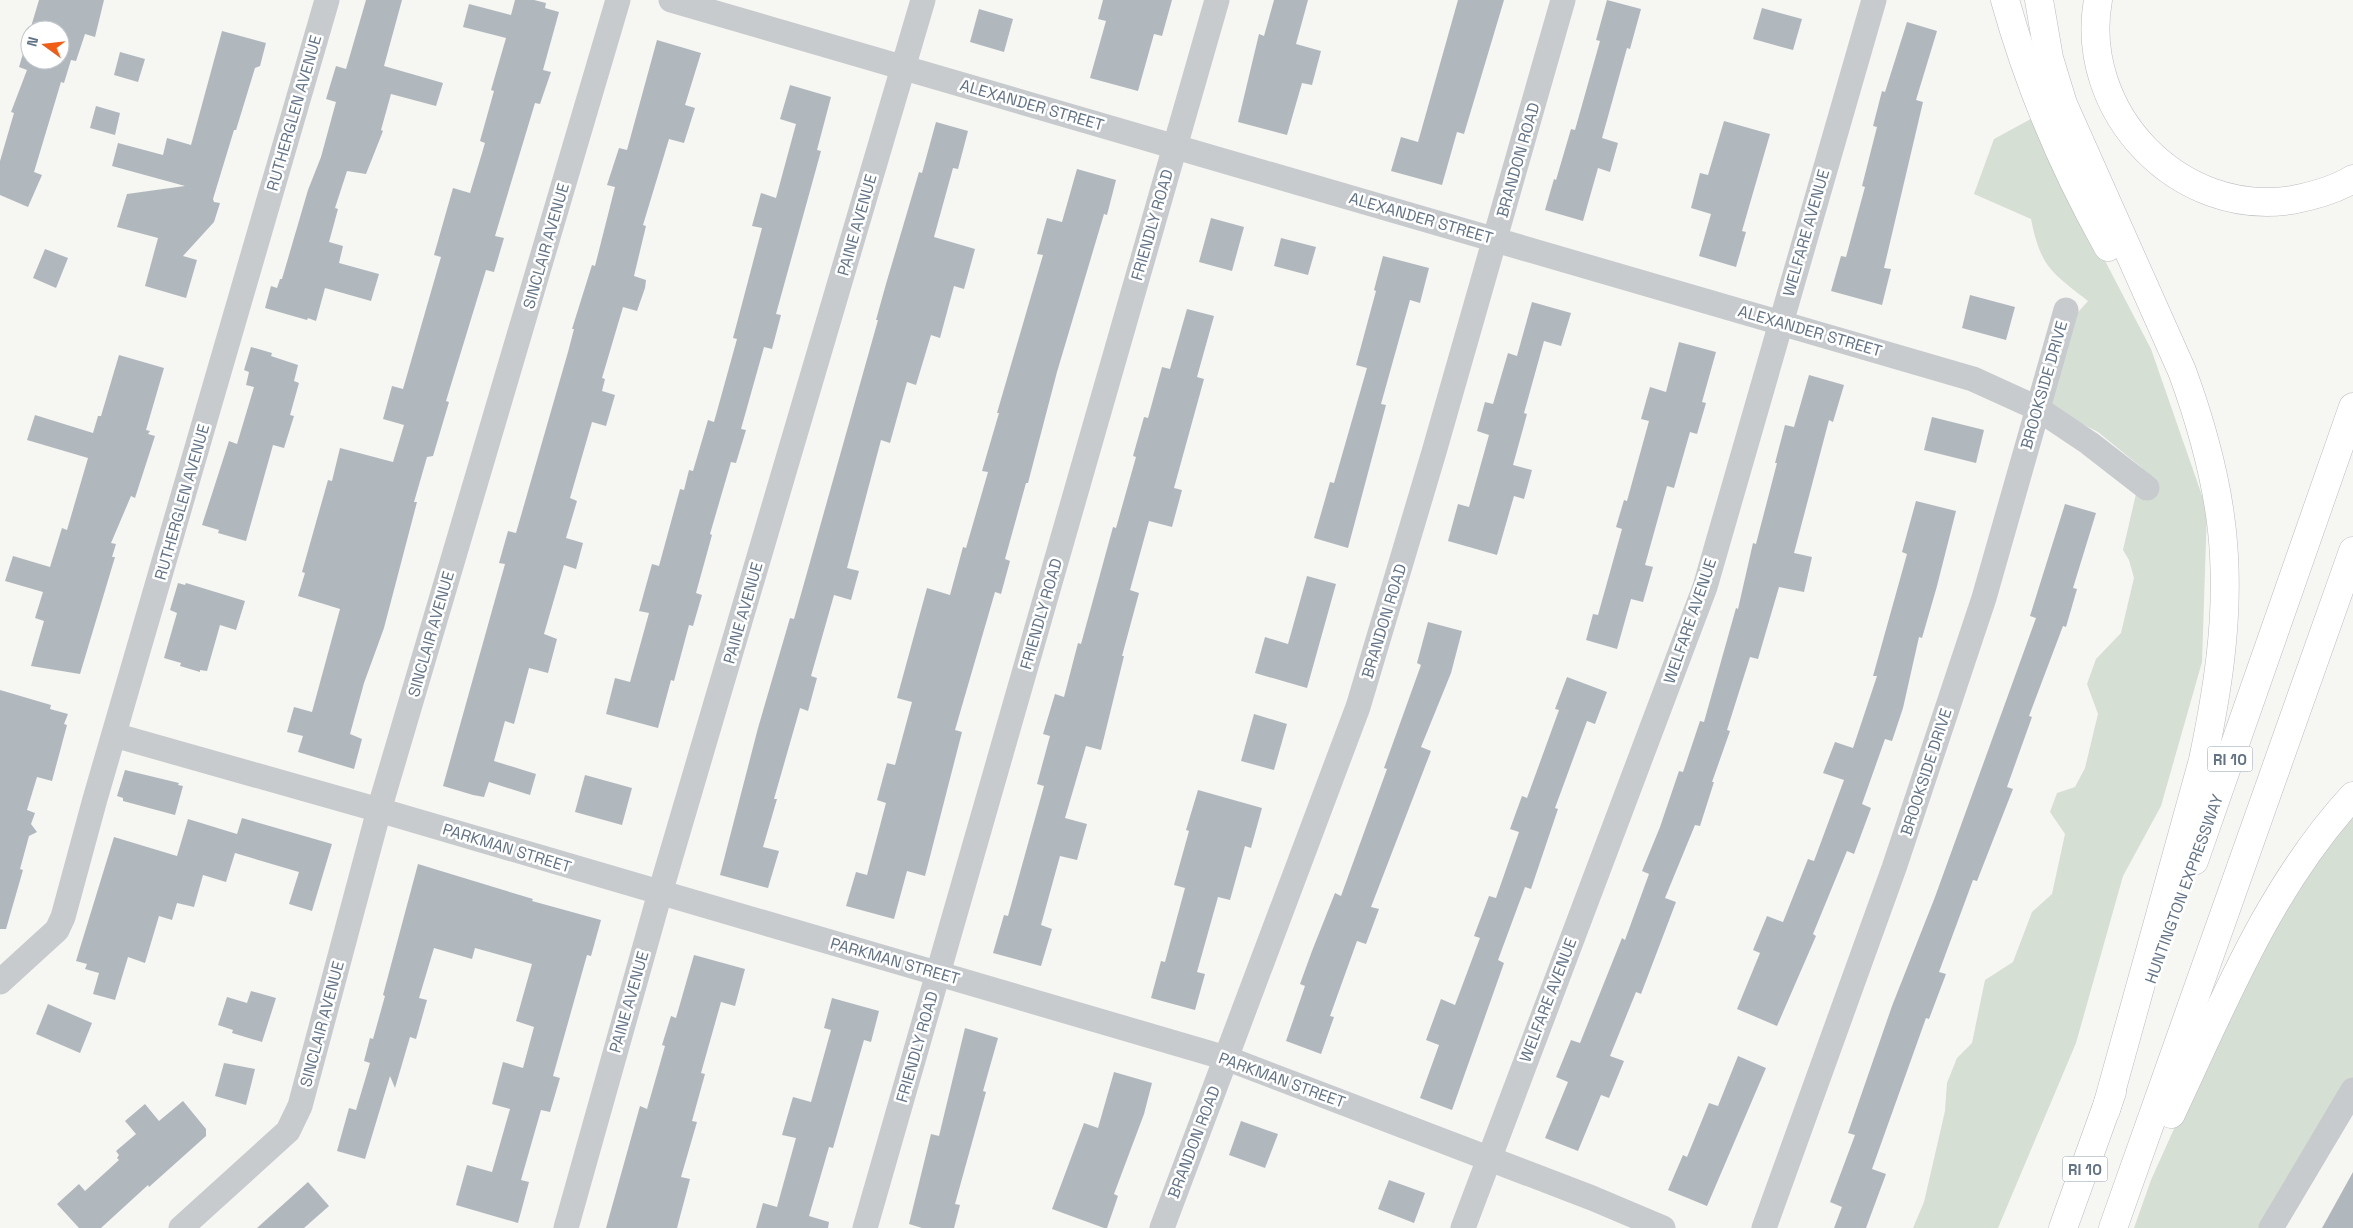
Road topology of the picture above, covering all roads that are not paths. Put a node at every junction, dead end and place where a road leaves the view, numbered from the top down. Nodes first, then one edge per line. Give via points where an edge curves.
1 (327, 0) edge
2 (618, 0) edge
3 (671, 0) edge
4 (923, 0) edge
5 (1217, 0) edge
6 (1563, 0) edge
7 (1874, 0) edge
8 (2005, 0) edge
9 (2039, 0) edge
10 (2098, 0) edge
11 (904, 68) junction
12 (1174, 146) junction
13 (2353, 179) edge
14 (1496, 240) junction
15 (2066, 310) dead end
16 (1780, 322) junction
17 (2182, 372) junction
18 (2353, 407) edge
19 (2037, 408) junction
20 (2147, 488) dead end
21 (2353, 551) edge
22 (114, 735) junction
23 (2353, 796) edge
24 (379, 810) junction
25 (660, 893) junction
26 (938, 974) junction
27 (0, 982) edge
28 (1226, 1058) junction
29 (2353, 1090) edge
30 (2106, 1110) junction
31 (1488, 1158) junction
32 (181, 1228) edge
33 (566, 1228) edge
34 (865, 1228) edge
35 (1162, 1228) edge
36 (1463, 1228) edge
37 (1663, 1228) edge
38 (1764, 1228) edge
39 (2063, 1228) edge
40 (2114, 1228) edge
41 (2271, 1228) edge

1 - 22 street, RUTHERGLEN AVENUE
2 - 24 street, SINCLAIR AVENUE
3 - 11 street, ALEXANDER STREET
4 - 11 street, PAINE AVENUE
5 - 12 street, FRIENDLY ROAD
6 - 14 street, BRANDON ROAD
7 - 16 street, WELFARE AVENUE
8 - 17 highway via 2023,58 2064,161 2106,245
9 - 17 highway via 2049,58 2063,104
10 - 13 highway via 2098,58 2113,105 2140,144 2178,176 2197,188 2221,196 2264,202 2308,197
11 - 12 street, ALEXANDER STREET
11 - 25 street, PAINE AVENUE
12 - 14 street, ALEXANDER STREET
12 - 26 street, FRIENDLY ROAD
14 - 16 street, ALEXANDER STREET
14 - 28 street, BRANDON ROAD via 1358,707
15 - 19 street, BROOKSIDE DRIVE
16 - 19 street, ALEXANDER STREET via 1973,379
16 - 31 street, WELFARE AVENUE via 1704,587
17 - 30 highway via 2206,446 2220,520 2224,556 2223,634 2201,770
18 - 30 highway, HUNTINGTON EXPRESSWAY / RI 10
19 - 20 street, ALEXANDER STREET
19 - 38 street, BROOKSIDE DRIVE via 1984,598 1894,868
21 - 40 highway, RI 10
22 - 24 street, PARKMAN STREET
22 - 27 street, RUTHERGLEN AVENUE via 63,917 57,930
23 - 40 highway via 2315,840 2266,917
24 - 25 street, PARKMAN STREET
24 - 32 street, SINCLAIR AVENUE via 300,1106 288,1131
25 - 26 street, PARKMAN STREET
25 - 33 street, PAINE AVENUE
26 - 28 street, PARKMAN STREET
26 - 34 street, FRIENDLY ROAD
28 - 31 street, PARKMAN STREET
28 - 35 street, BRANDON ROAD
29 - 41 street
30 - 39 highway, HUNTINGTON EXPRESSWAY / RI 10
31 - 36 street, WELFARE AVENUE
31 - 37 street, PARKMAN STREET

